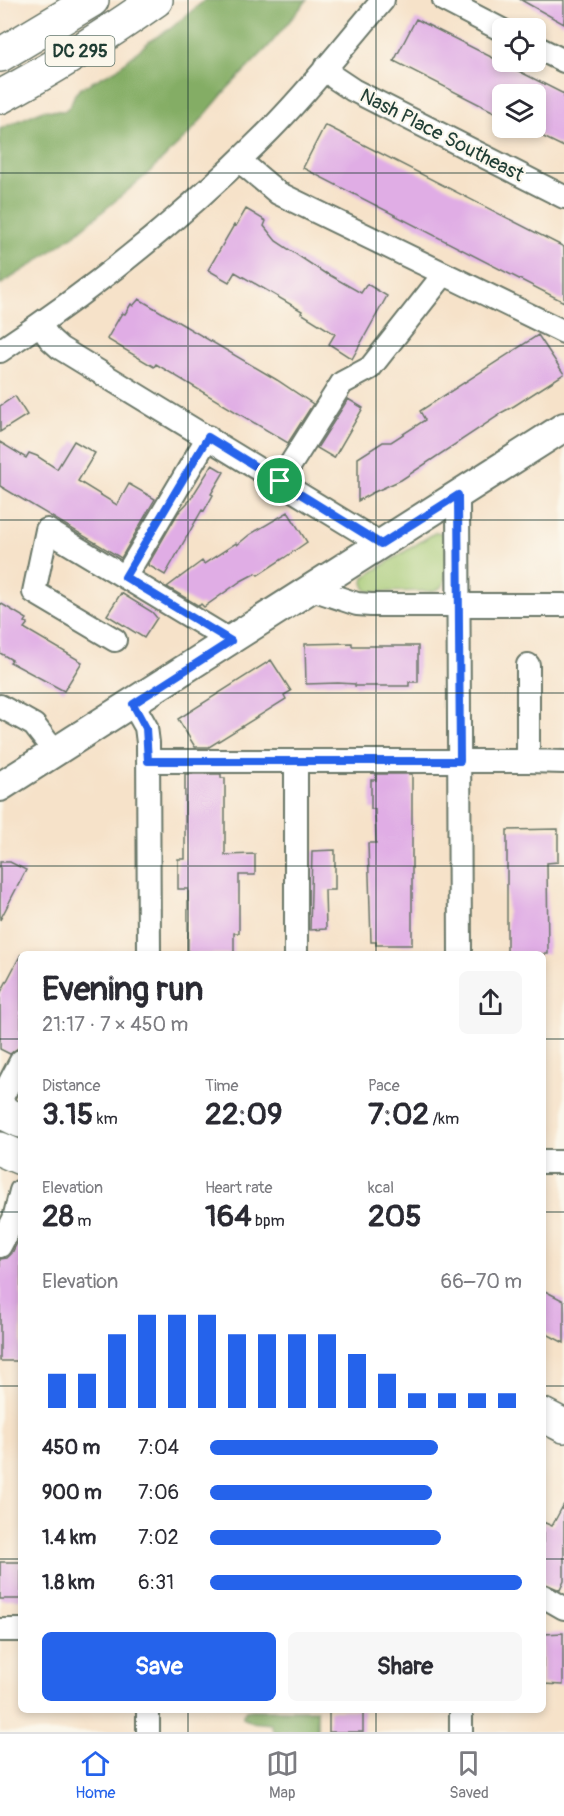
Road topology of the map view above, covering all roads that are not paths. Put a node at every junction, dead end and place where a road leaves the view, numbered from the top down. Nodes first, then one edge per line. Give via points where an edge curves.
1 (92, 0) edge
2 (156, 0) edge
3 (383, 0) edge
4 (444, 0) edge
5 (492, 25) edge
6 (546, 52) edge
7 (0, 55) edge
8 (564, 61) edge
9 (325, 68) junction
10 (0, 97) edge
11 (240, 161) junction
12 (564, 197) edge
13 (444, 274) junction
14 (40, 325) junction
15 (564, 332) edge
16 (0, 351) edge
17 (564, 428) edge
18 (208, 437) junction
19 (280, 481) junction
20 (458, 495) junction
21 (381, 544) junction
22 (125, 577) junction
23 (312, 589) junction
24 (460, 604) junction
25 (564, 604) edge
26 (115, 640) dead end
27 (231, 641) junction
28 (528, 665) dead end
29 (133, 704) junction
30 (0, 706) edge
31 (55, 752) junction
32 (148, 761) junction
33 (296, 761) junction
34 (460, 761) junction
35 (528, 761) junction
36 (564, 762) edge
37 (0, 787) edge
38 (149, 951) edge
39 (296, 951) edge
40 (460, 951) edge
41 (18, 1067) edge
42 (0, 1101) edge
43 (0, 1111) edge
44 (18, 1120) edge
45 (0, 1149) edge
46 (18, 1157) edge
47 (546, 1162) edge
48 (564, 1162) edge
49 (18, 1203) edge
50 (0, 1246) edge
51 (546, 1417) edge
52 (564, 1426) edge
53 (546, 1598) edge
54 (564, 1608) edge
55 (0, 1630) edge
56 (18, 1630) edge
57 (148, 1713) edge
58 (461, 1713) edge
59 (148, 1732) edge
60 (461, 1732) edge

1 - 7 highway, DC 295
2 - 10 highway, DC 295 via 95,42
3 - 9 street
4 - 5 street
6 - 8 street
9 - 11 street
9 - 12 street, Nash Place Southeast via 353,90
11 - 13 street via 278,193
11 - 14 street via 149,243
13 - 15 street
13 - 19 street via 370,368 342,383
14 - 16 street
14 - 18 street via 60,348
17 - 20 main road
18 - 19 street
18 - 22 street
19 - 21 street
20 - 21 main road
20 - 24 street
21 - 23 main road
22 - 26 street via 47,530 34,592
22 - 27 street
23 - 24 street via 357,604
23 - 27 main road
24 - 25 street
24 - 34 street
27 - 29 main road
28 - 35 street
29 - 31 main road
29 - 32 street via 146,728
30 - 31 street via 34,726
31 - 37 main road
32 - 33 street
32 - 38 street
33 - 34 street
33 - 39 street
34 - 35 street
34 - 40 street
35 - 36 street
41 - 42 street
43 - 44 highway
45 - 46 highway
47 - 48 street
49 - 50 street
51 - 52 highway
53 - 54 street
55 - 56 street
57 - 59 street
58 - 60 street

